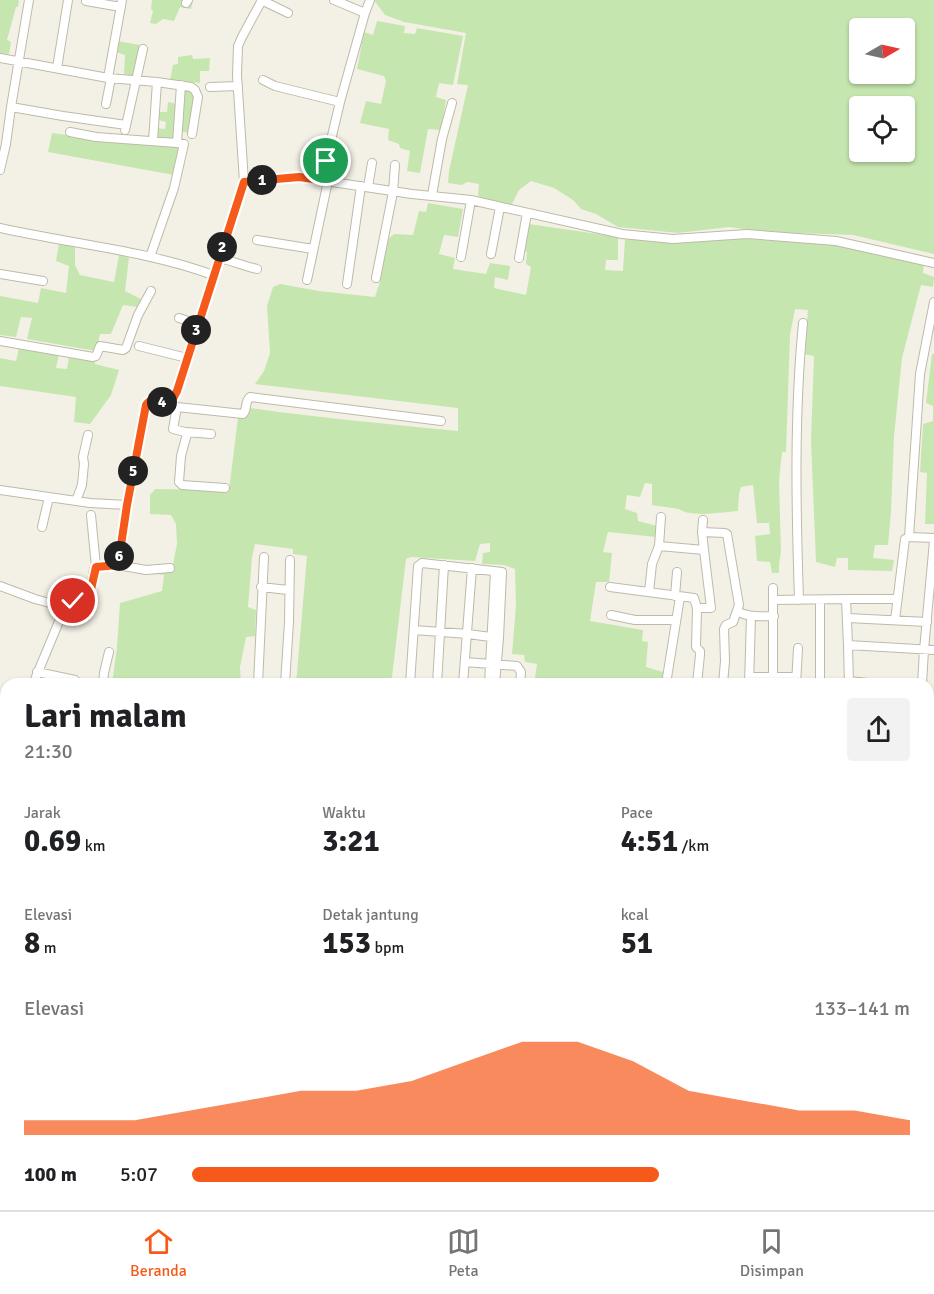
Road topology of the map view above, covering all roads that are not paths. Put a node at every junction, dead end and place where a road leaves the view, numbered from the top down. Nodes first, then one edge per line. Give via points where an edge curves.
1 (29, 0) edge
2 (68, 0) edge
3 (262, 0) edge
4 (334, 0) edge
5 (370, 0) edge
6 (86, 1) edge
7 (122, 3) edge
8 (288, 13) dead end
9 (365, 14) junction
10 (142, 49) dead end
11 (0, 58) edge
12 (16, 60) junction
13 (57, 68) junction
14 (110, 78) junction
15 (263, 80) dead end
16 (136, 81) junction
17 (156, 82) junction
18 (181, 85) junction
19 (238, 86) junction
20 (210, 87) dead end
21 (340, 102) junction
22 (106, 104) dead end
23 (452, 104) dead end
24 (11, 107) junction
25 (126, 125) junction
26 (70, 132) dead end
27 (192, 134) dead end
28 (123, 139) junction
29 (153, 141) junction
30 (177, 142) junction
31 (372, 163) dead end
32 (395, 165) dead end
33 (0, 170) edge
34 (328, 181) junction
35 (244, 182) junction
36 (364, 187) junction
37 (393, 192) junction
38 (432, 195) junction
39 (471, 200) junction
40 (500, 207) junction
41 (527, 213) junction
42 (0, 228) edge
43 (257, 240) dead end
44 (313, 249) junction
45 (491, 254) dead end
46 (150, 257) junction
47 (461, 257) dead end
48 (219, 258) junction
49 (519, 258) dead end
50 (934, 263) edge
51 (257, 269) dead end
52 (0, 274) edge
53 (213, 275) junction
54 (376, 278) dead end
55 (307, 280) dead end
56 (43, 281) dead end
57 (346, 284) dead end
58 (152, 291) dead end
59 (934, 302) edge
60 (179, 318) dead end
61 (803, 323) dead end
62 (198, 324) junction
63 (0, 341) edge
64 (140, 346) dead end
65 (187, 358) junction
66 (173, 405) junction
67 (441, 421) dead end
68 (186, 432) junction
69 (211, 434) dead end
70 (88, 435) dead end
71 (225, 488) dead end
72 (0, 490) edge
73 (49, 497) junction
74 (76, 501) junction
75 (127, 505) junction
76 (91, 515) dead end
77 (661, 517) dead end
78 (703, 520) dead end
79 (42, 526) dead end
80 (702, 532) junction
81 (909, 537) junction
82 (934, 540) edge
83 (659, 546) junction
84 (704, 550) junction
85 (264, 557) dead end
86 (290, 560) dead end
87 (118, 565) junction
88 (444, 565) junction
89 (96, 567) junction
90 (170, 568) dead end
91 (472, 568) junction
92 (677, 572) dead end
93 (0, 586) edge
94 (261, 587) junction
95 (610, 587) dead end
96 (772, 588) dead end
97 (288, 590) junction
98 (648, 592) junction
99 (677, 596) junction
100 (846, 599) junction
101 (897, 599) junction
102 (773, 600) junction
103 (799, 600) junction
104 (820, 600) junction
105 (65, 607) junction
106 (697, 608) junction
107 (737, 612) junction
108 (611, 615) dead end
109 (751, 616) junction
110 (774, 616) junction
111 (848, 618) junction
112 (675, 620) junction
113 (895, 620) junction
114 (927, 622) junction
115 (414, 630) junction
116 (441, 632) junction
117 (468, 634) junction
118 (496, 638) junction
119 (848, 645) junction
120 (798, 648) dead end
121 (924, 650) junction
122 (934, 650) edge
123 (109, 652) dead end
124 (465, 662) junction
125 (494, 664) junction
126 (37, 672) junction
127 (35, 678) edge
128 (66, 678) edge
129 (104, 678) edge
130 (258, 678) edge
131 (285, 678) edge
132 (410, 678) edge
133 (437, 678) edge
134 (464, 678) edge
135 (490, 678) edge
136 (495, 678) edge
137 (521, 678) edge
138 (667, 678) edge
139 (698, 678) edge
140 (724, 678) edge
141 (750, 678) edge
142 (773, 678) edge
143 (796, 678) edge
144 (820, 678) edge
145 (849, 678) edge
146 (922, 678) edge
147 (0, 1022) edge
148 (0, 1032) edge

1 - 12 street
2 - 13 street
3 - 8 street
3 - 19 street via 238,46
4 - 9 street
5 - 9 street
6 - 7 street
7 - 14 street
9 - 21 street
10 - 16 street
11 - 12 street
12 - 13 street
12 - 24 street
13 - 14 street
14 - 16 street
14 - 22 street
15 - 21 street
16 - 17 street
16 - 25 street
17 - 18 street
17 - 29 street
18 - 27 street via 191,87 198,95
18 - 30 street
19 - 20 street
19 - 35 street
21 - 34 street via 326,161
23 - 38 street
24 - 25 street
24 - 33 street
25 - 28 street
26 - 28 street
28 - 29 street
29 - 30 street
30 - 46 street via 184,146
31 - 36 street
32 - 37 street
34 - 35 street via 299,177
34 - 36 street
34 - 44 street
35 - 48 street
36 - 37 street
36 - 57 street
37 - 38 street
37 - 54 street
38 - 39 street
39 - 40 street
39 - 47 street
40 - 41 street
40 - 45 street
41 - 49 street
41 - 50 street via 622,234 673,239 747,234 836,241
42 - 46 street
43 - 44 street
44 - 55 street
46 - 53 street
48 - 51 street
48 - 53 street
52 - 56 street
53 - 62 street
58 - 63 street via 123,350 100,346 93,357
59 - 81 street via 920,374
60 - 62 street
61 - 103 street via 798,446
62 - 65 street
64 - 65 street
65 - 66 street
66 - 67 street via 243,414 250,397
66 - 68 street via 172,428
66 - 75 street via 151,399 146,405
68 - 69 street
68 - 71 street via 178,482
70 - 74 street via 82,485
72 - 73 street
73 - 74 street
73 - 79 street
74 - 75 street
75 - 87 street
76 - 89 street
77 - 83 street
78 - 80 street
80 - 84 street
80 - 107 street via 727,534 740,605
81 - 82 street
81 - 101 street via 904,541
82 - 114 street
83 - 84 street
83 - 98 street
84 - 106 street via 711,607
85 - 94 street
86 - 97 street
87 - 89 street
87 - 90 street via 146,570
88 - 91 street
88 - 115 street via 418,565
88 - 116 street
89 - 105 street via 89,598
91 - 117 street
91 - 118 street via 495,572
92 - 99 street
93 - 105 street
94 - 97 street
94 - 130 street
95 - 98 street
96 - 102 street
97 - 131 street
98 - 99 street
99 - 106 street via 694,598
99 - 112 street
100 - 101 street
100 - 104 street
100 - 111 street
101 - 113 street
102 - 103 street
102 - 110 street
103 - 104 street
104 - 144 street
105 - 126 street
106 - 139 street
107 - 109 street
107 - 140 street via 724,629
108 - 112 street via 635,620
109 - 110 street
109 - 141 street
110 - 142 street
111 - 113 street
111 - 119 street
112 - 138 street
113 - 114 street
114 - 121 street
115 - 116 street
115 - 132 street
116 - 117 street
116 - 133 street
117 - 118 street
117 - 124 street
118 - 125 street
119 - 121 street
119 - 145 street
120 - 143 street
121 - 122 street
121 - 146 street
123 - 129 street
124 - 125 street
124 - 134 street
125 - 135 street
125 - 136 street
125 - 137 street via 518,667
126 - 127 street
126 - 128 street
147 - 148 street

